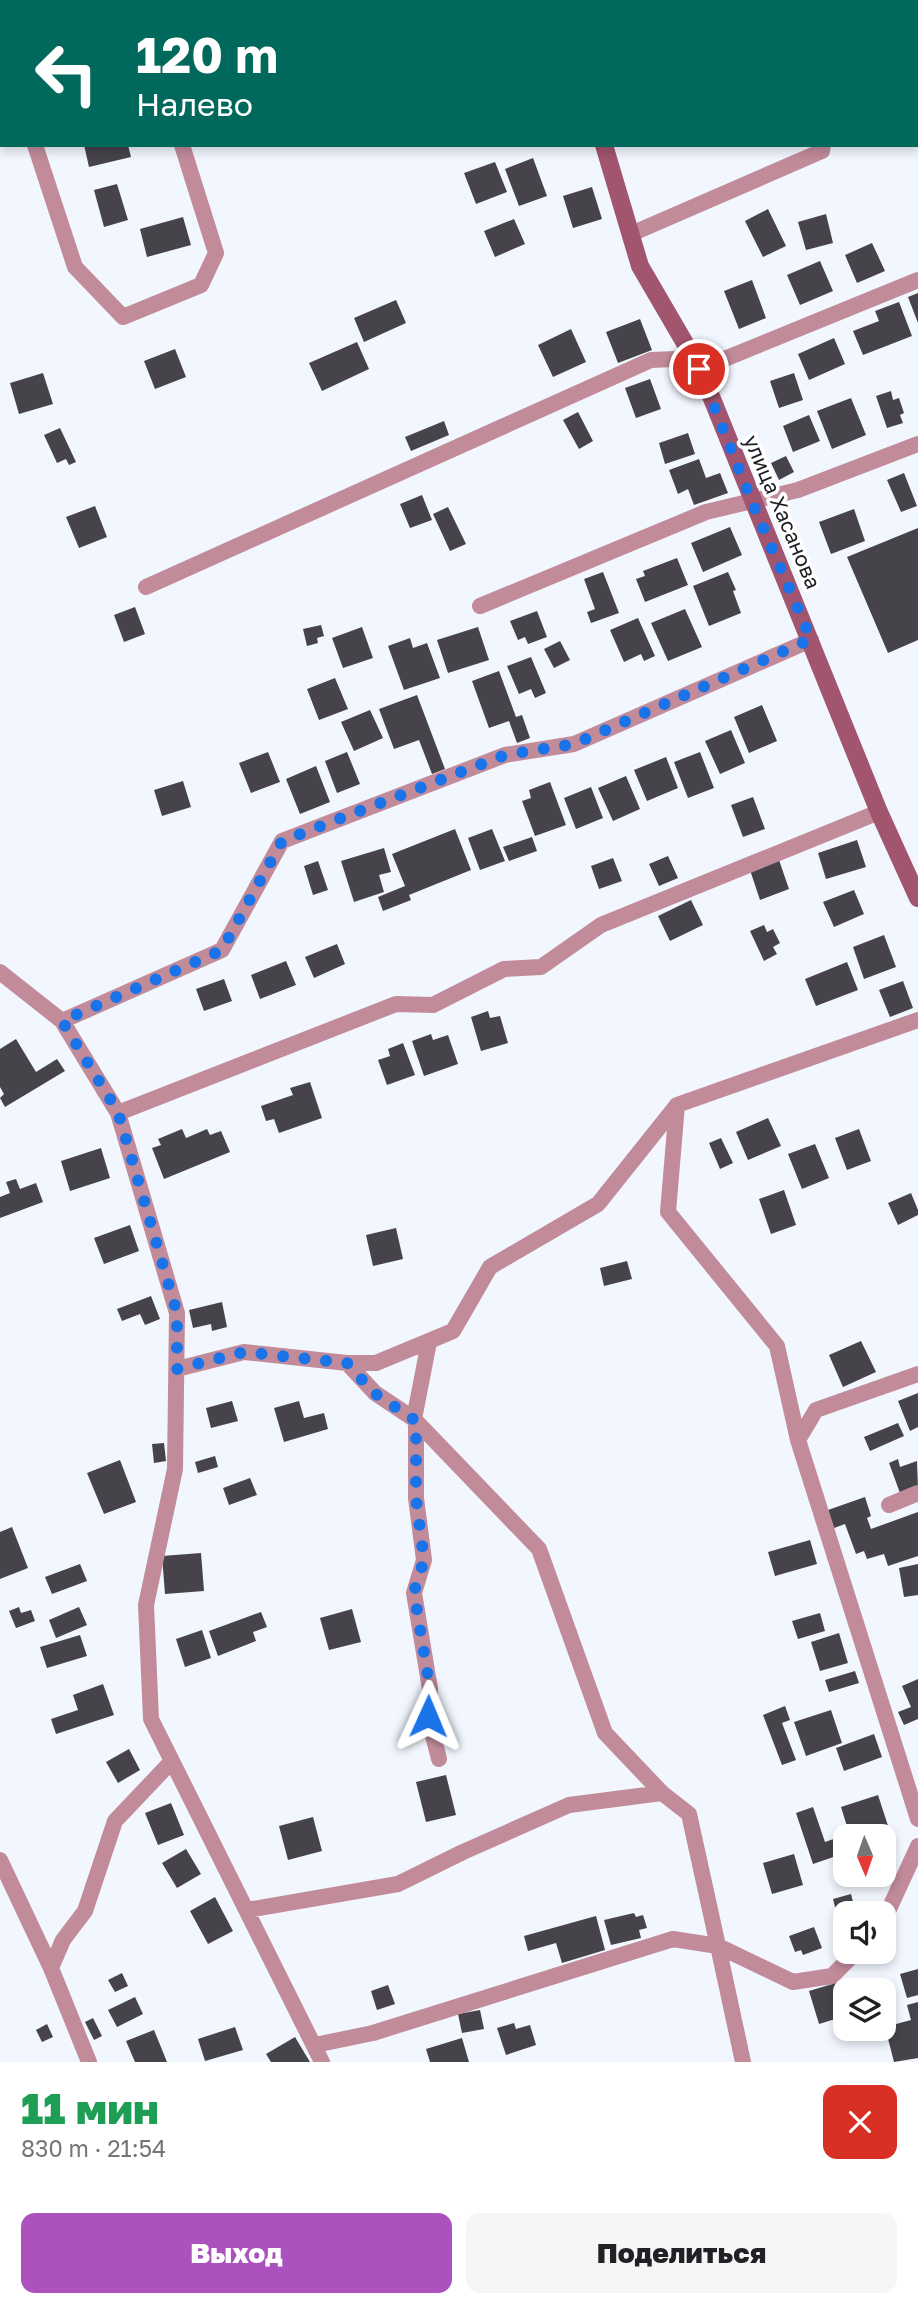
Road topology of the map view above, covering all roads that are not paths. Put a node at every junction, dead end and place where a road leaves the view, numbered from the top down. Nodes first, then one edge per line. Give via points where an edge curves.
1 (36, 147) edge
2 (183, 147) edge
3 (605, 147) edge
4 (822, 147) edge
5 (631, 234) junction
6 (918, 280) edge
7 (699, 369) junction
8 (918, 444) edge
9 (752, 502) junction
10 (146, 587) dead end
11 (480, 606) dead end
12 (811, 639) junction
13 (879, 812) junction
14 (918, 898) edge
15 (0, 972) edge
16 (918, 1020) edge
17 (62, 1021) junction
18 (677, 1105) junction
19 (118, 1112) junction
20 (429, 1342) junction
21 (347, 1363) junction
22 (177, 1369) junction
23 (918, 1374) edge
24 (415, 1420) junction
25 (798, 1440) junction
26 (918, 1493) edge
27 (890, 1505) dead end
28 (439, 1759) dead end
29 (172, 1761) junction
30 (662, 1793) junction
31 (918, 1819) edge
32 (918, 1846) edge
33 (0, 1860) edge
34 (893, 1901) edge
35 (247, 1910) junction
36 (718, 1946) junction
37 (844, 1964) edge
38 (51, 1968) junction
39 (315, 2045) junction
40 (89, 2062) edge
41 (322, 2062) edge
42 (743, 2062) edge

1 - 2 street via 75,267 123,317 201,285 216,253
3 - 5 street, улица Хасанова
4 - 5 street
5 - 7 street, улица Хасанова via 640,266
6 - 7 street
7 - 9 street, улица Хасанова
7 - 10 street via 675,359 651,360
8 - 9 street via 799,490
9 - 11 street via 706,512
9 - 12 street, улица Хасанова
12 - 13 street, улица Хасанова
12 - 17 street via 574,744 505,755 282,841 222,950
13 - 14 street, улица Хасанова
13 - 19 street via 601,925 541,967 504,969 433,1004 396,1004
15 - 17 street
16 - 18 street
17 - 19 street
18 - 20 street via 598,1204 490,1267 453,1331
18 - 25 street via 668,1212 777,1346
19 - 22 street via 177,1313
20 - 21 street via 376,1363
20 - 24 street
21 - 22 street via 244,1352
21 - 24 street via 374,1393
22 - 29 street via 175,1469 146,1605 151,1719
23 - 25 street via 816,1410
24 - 28 street via 416,1498 424,1560 414,1592 430,1689 428,1716
24 - 30 street via 539,1549 605,1733
25 - 31 street
26 - 27 street
29 - 35 street
29 - 38 street via 115,1821 85,1911 63,1940
30 - 35 street via 569,1805 398,1884
30 - 36 street via 689,1814
32 - 34 street
33 - 38 street
35 - 39 street
36 - 37 street via 793,1982 832,1976
36 - 39 street via 673,1939 373,2033
36 - 42 street
38 - 40 street
39 - 41 street

